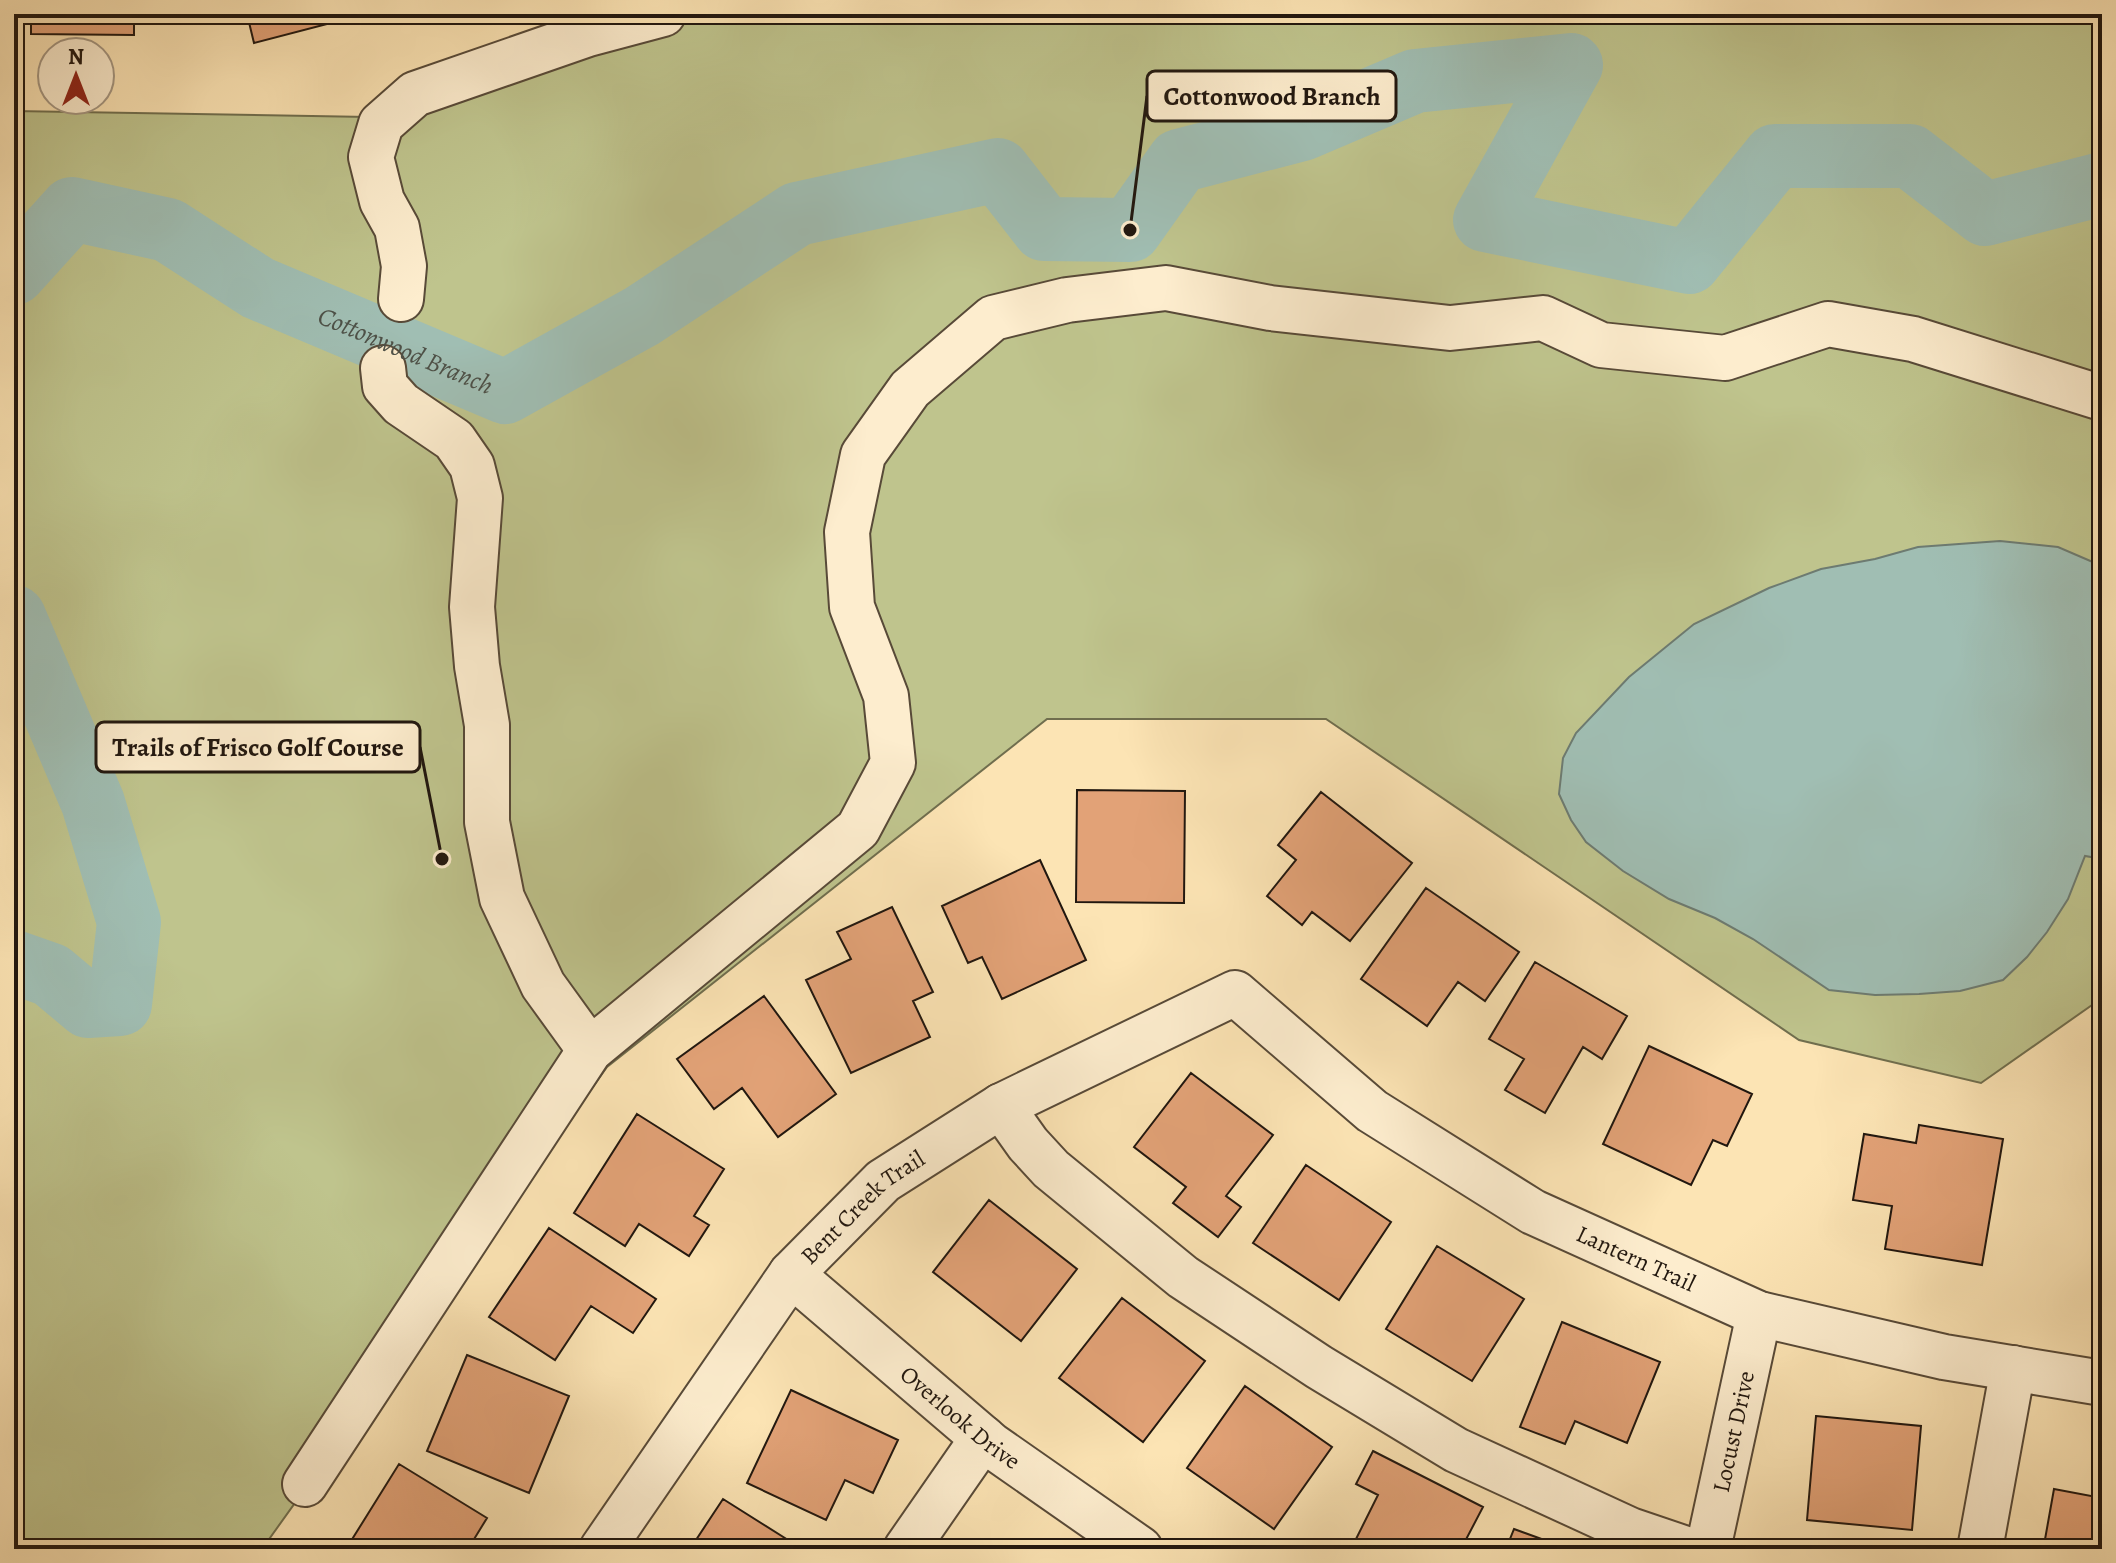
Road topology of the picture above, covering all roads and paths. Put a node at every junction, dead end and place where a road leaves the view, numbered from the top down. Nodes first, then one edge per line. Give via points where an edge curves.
1 (663, 14) edge
2 (401, 299) dead end
3 (383, 368) dead end
4 (2102, 398) edge
5 (1235, 993) joint
6 (590, 1050) junction
7 (1001, 1106) junction
8 (791, 1274) junction
9 (1759, 1314) junction
10 (2013, 1368) junction
11 (2102, 1383) edge
12 (983, 1438) junction
13 (305, 1484) dead end
14 (602, 1549) edge
15 (906, 1549) edge
16 (1140, 1549) edge
17 (1686, 1549) edge
18 (1708, 1549) edge
19 (1980, 1549) edge

1 - 2 street via 415,94 381,124 371,157 382,201 397,228 404,266
3 - 6 street via 385,386 401,404 454,440 472,466 480,498 472,607 487,725 487,822 502,898 543,985
4 - 6 street via 1913,339 1828,324 1725,358 1601,345 1543,318 1450,328 1270,308 1166,288 1067,300 993,318 910,389 863,455 847,532 852,607 886,696 893,763 858,829
5 - 7 street, Bent Creek Trail
5 - 9 street, Lantern Trail via 1372,1111 1533,1212
6 - 13 street
7 - 8 street, Bent Creek Trail via 883,1181
7 - 17 street via 1051,1169 1183,1277 1295,1352 1456,1450 1630,1530
8 - 12 street, Overlook Drive
8 - 14 street, Bent Creek Trail
9 - 10 street, Lantern Trail
9 - 18 street, Locust Drive
10 - 11 street, Lantern Trail
10 - 19 street
12 - 15 street
12 - 16 street, Overlook Drive

